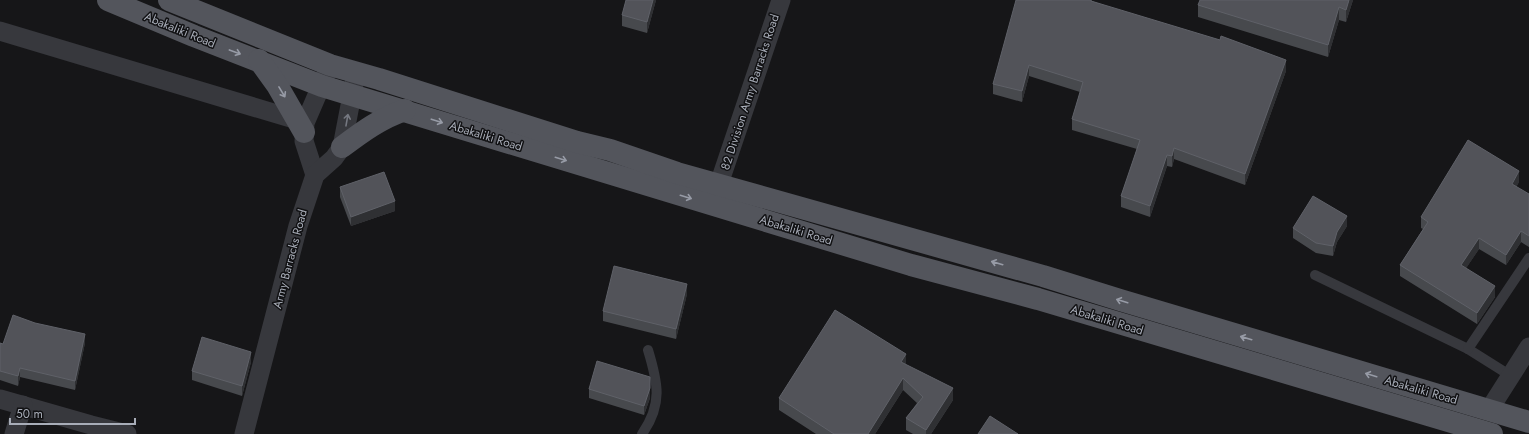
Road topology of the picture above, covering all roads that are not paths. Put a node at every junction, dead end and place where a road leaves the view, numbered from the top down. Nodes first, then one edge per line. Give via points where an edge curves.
1 (108, 0) edge
2 (169, 0) edge
3 (781, 0) edge
4 (0, 31) edge
5 (259, 60) junction
6 (330, 65) junction
7 (356, 74) junction
8 (322, 86) junction
9 (352, 95) junction
10 (405, 110) junction
11 (300, 126) junction
12 (342, 147) junction
13 (315, 175) junction
14 (719, 184) junction
15 (1529, 258) edge
16 (1315, 275) dead end
17 (1529, 347) edge
18 (1468, 349) junction
19 (648, 350) dead end
20 (1511, 376) junction
21 (0, 399) edge
22 (23, 405) junction
23 (1490, 410) junction
24 (1529, 422) edge
25 (14, 434) edge
26 (127, 434) edge
27 (244, 434) edge
28 (642, 434) edge
29 (1492, 434) edge

1 -> 5 main road, Abakaliki Road
2 - 6 main road, Abakaliki Road
3 - 14 street, 82 Division Army Barracks Road
4 - 11 street
5 - 8 main road, Abakaliki Road
5 -> 11 main road via 278,85
6 - 7 main road, Abakaliki Road
6 - 8 street
7 - 9 street, Army Barracks Road
7 - 14 main road, Abakaliki Road
8 - 9 main road, Abakaliki Road
8 - 11 street
9 - 10 main road, Abakaliki Road
12 -> 9 street, Army Barracks Road
10 - 12 main road via 370,126
10 -> 29 main road, Abakaliki Road via 502,142 911,265 1038,299
11 - 13 street
12 - 13 street, Army Barracks Road
13 - 27 street, Army Barracks Road via 298,226
23 -> 14 main road, Abakaliki Road via 1043,276
15 - 18 lane
16 - 18 lane
17 - 20 street
18 - 20 lane
19 - 28 lane via 655,375 658,401
20 - 23 street
21 - 22 street
22 - 25 street
22 - 26 street
23 - 24 main road, Abakaliki Road

